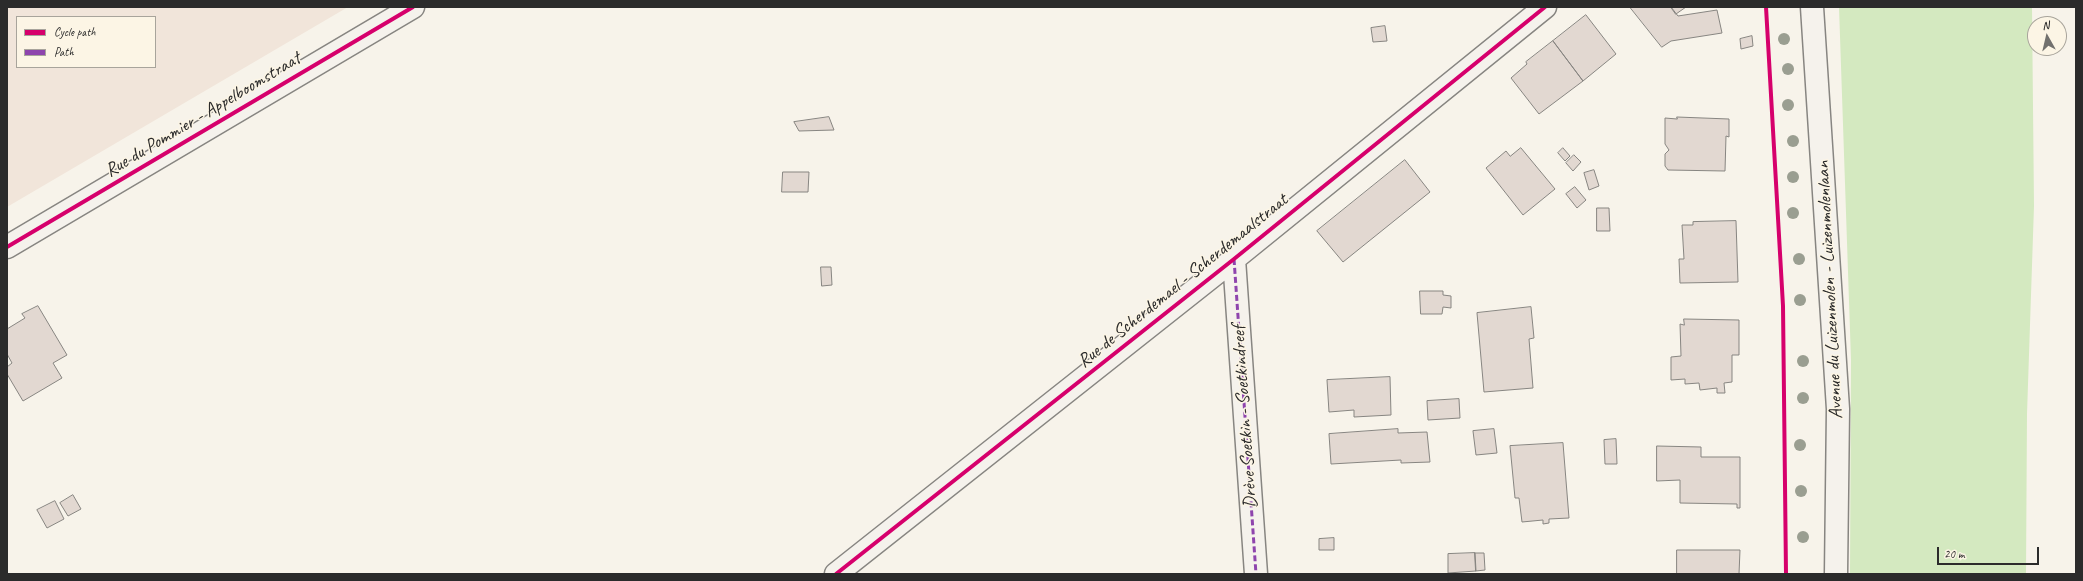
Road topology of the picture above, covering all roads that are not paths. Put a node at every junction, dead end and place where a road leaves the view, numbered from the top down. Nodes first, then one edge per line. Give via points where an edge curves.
1 (413, 7) edge
2 (1545, 7) edge
3 (1812, 7) edge
4 (7, 247) edge
5 (1234, 260) junction
6 (836, 574) edge
7 (1256, 574) edge
8 (1836, 574) edge

1 - 4 street, Rue du Pommier - Appelboomstraat
2 - 5 street, Rue de Scherdemael - Scherdemaalstraat
3 - 8 street, Avenue du Luizenmolen - Luizenmolenlaan via 1838,409
5 - 6 street, Rue de Scherdemael - Scherdemaalstraat
5 - 7 street, Drève Soetkin - Soetkindreef

